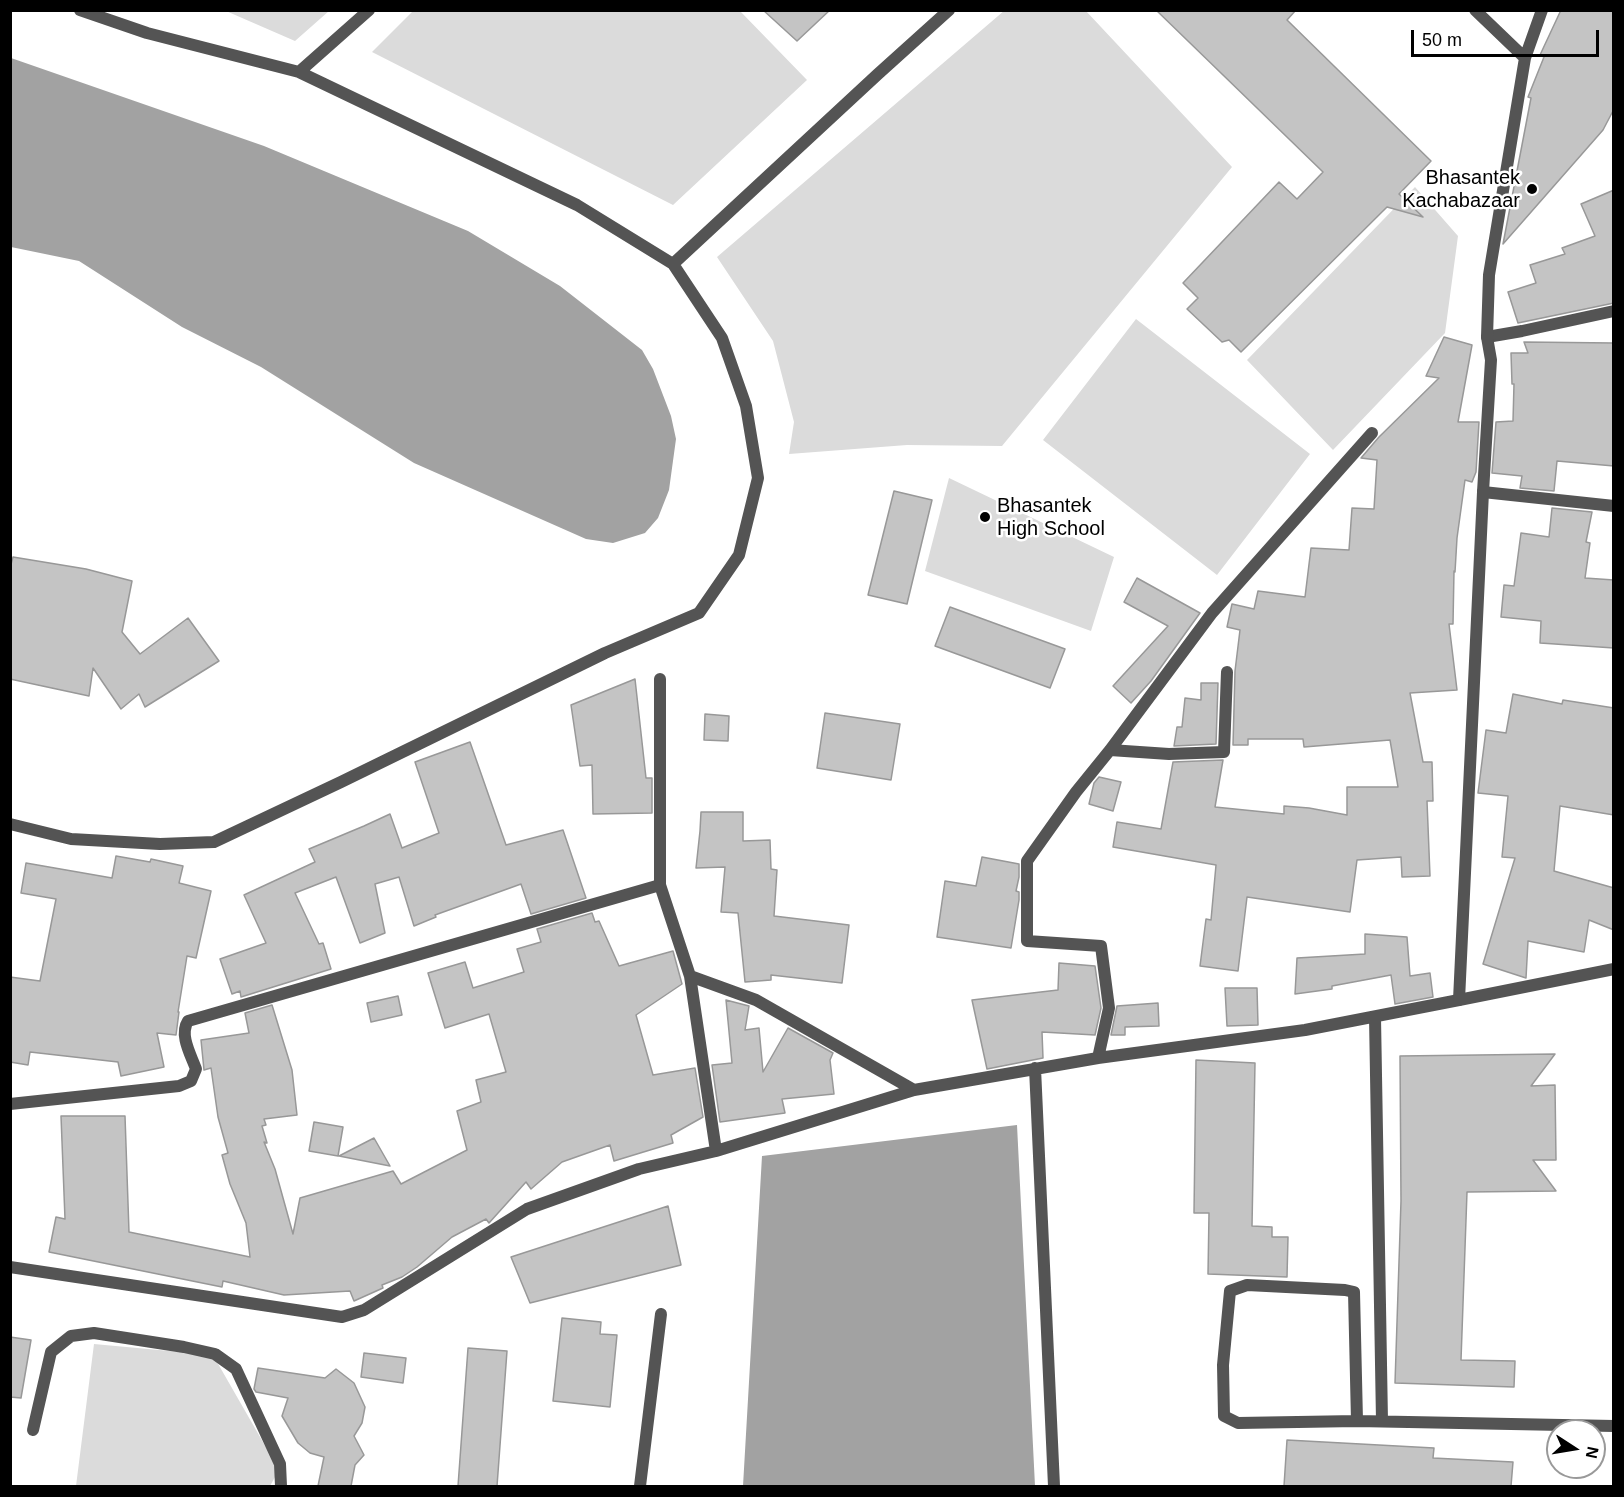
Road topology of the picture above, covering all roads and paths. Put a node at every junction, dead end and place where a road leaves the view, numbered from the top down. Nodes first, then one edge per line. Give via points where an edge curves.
1 (81, 10) edge
2 (369, 10) edge
3 (949, 10) edge
4 (1474, 10) edge
5 (1540, 11) edge
6 (1525, 58) junction
7 (299, 72) junction
8 (673, 264) junction
9 (1614, 311) edge
10 (1487, 337) junction
11 (1372, 434) dead end
12 (1483, 492) junction
13 (1614, 506) edge
14 (1227, 672) dead end
15 (660, 679) dead end
16 (1110, 750) junction
17 (10, 824) edge
18 (660, 885) junction
19 (1614, 969) edge
20 (690, 976) junction
21 (1459, 1000) junction
22 (1375, 1017) junction
23 (1098, 1058) junction
24 (1035, 1068) junction
25 (914, 1090) junction
26 (10, 1104) edge
27 (716, 1151) junction
28 (10, 1267) edge
29 (661, 1314) dead end
30 (1357, 1421) junction
31 (1383, 1421) junction
32 (1614, 1426) edge
33 (33, 1430) dead end
34 (281, 1486) edge
35 (640, 1486) edge
36 (1054, 1486) edge

1 - 7 street via 147,33
2 - 7 street
3 - 8 street
4 - 6 street
5 - 6 street
6 - 10 street via 1489,275
7 - 8 street via 577,205
8 - 17 street via 722,338 747,406 758,478 739,555 699,613 605,653 214,842 160,844 71,839
9 - 10 street
10 - 12 street via 1491,360
11 - 16 street via 1212,613
12 - 13 street
12 - 21 street
14 - 16 street via 1224,752
15 - 18 street
16 - 23 street via 1027,861 1027,940 1101,946 1109,1008
18 - 20 street
18 - 26 street via 188,1021 184,1033 196,1069 191,1081 179,1086
19 - 21 street
20 - 25 street via 756,1000
20 - 27 street
21 - 22 street
22 - 23 street
22 - 31 street
23 - 24 street
24 - 25 street
24 - 36 street
25 - 27 street
27 - 28 street via 639,1169 527,1209 364,1310 342,1317
29 - 35 street
30 - 30 street via 1238,1423 1224,1416 1223,1365 1230,1291 1248,1285 1354,1292
30 - 31 street
31 - 32 street
33 - 34 street via 51,1353 71,1336 94,1333 215,1354 236,1369 280,1464

